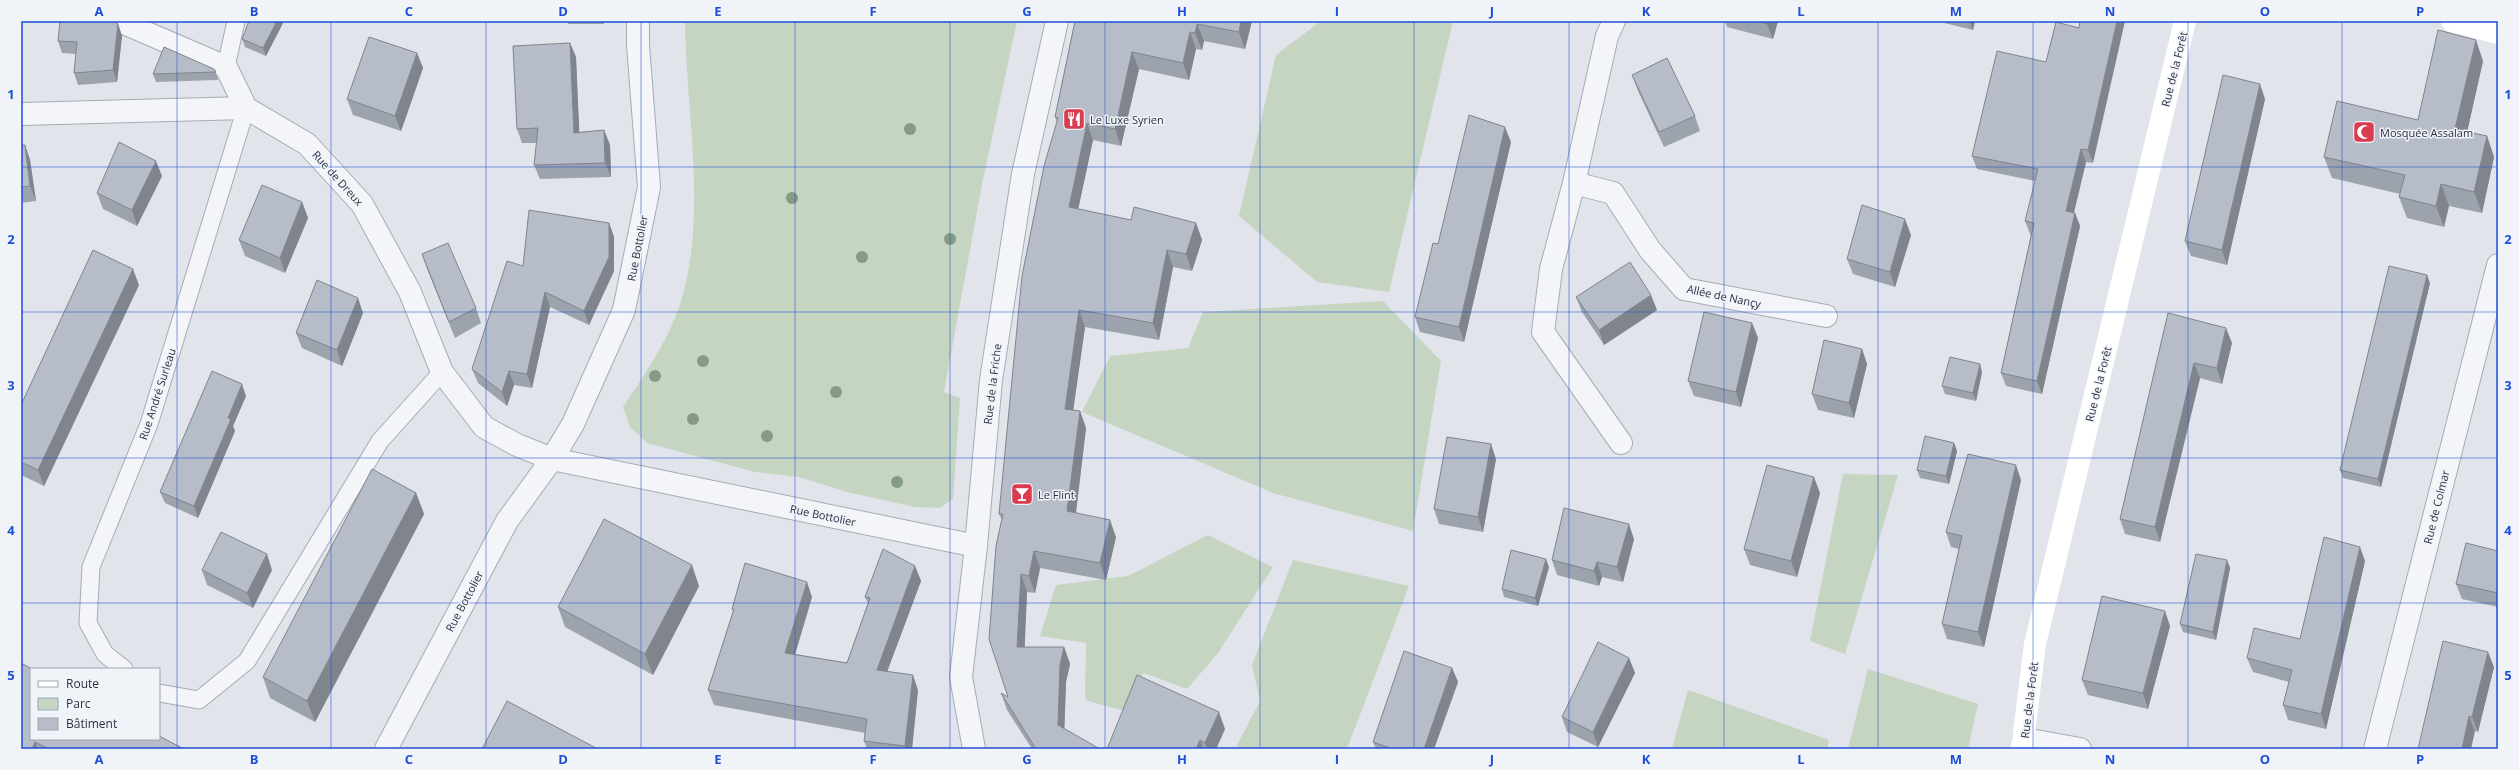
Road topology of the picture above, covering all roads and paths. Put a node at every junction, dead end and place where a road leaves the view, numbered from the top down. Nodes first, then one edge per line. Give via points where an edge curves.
1 (119, 21) edge
2 (236, 21) edge
3 (638, 21) edge
4 (1057, 21) edge
5 (1614, 21) edge
6 (2185, 21) edge
7 (2452, 21) edge
8 (2498, 33) edge
9 (226, 67) junction
10 (246, 108) junction
11 (21, 114) edge
12 (1574, 183) junction
13 (2498, 264) edge
14 (1826, 316) dead end
15 (442, 372) junction
16 (1621, 443) dead end
17 (552, 459) junction
18 (976, 546) junction
19 (123, 668) edge
20 (160, 694) edge
21 (2023, 744) edge
22 (386, 749) edge
23 (974, 749) edge
24 (2080, 749) edge
25 (2375, 749) edge

1 - 9 street
2 - 9 lane
3 - 17 street, Rue Bottolier via 649,187 624,310 573,424
4 - 18 street, Rue de la Friche via 1023,174 991,380
5 - 12 street via 1608,36
6 - 21 street, Rue de la Forêt via 2035,644
7 - 8 street
9 - 10 street
10 - 11 street
10 - 15 street, Rue de Dreux via 307,144 362,204 410,292
10 - 19 lane, Rue André Surleau via 149,424 91,567 88,623 105,654
12 - 14 street, Allée de Nançy via 1613,193 1650,250 1684,289
12 - 16 street via 1551,269 1543,332
13 - 25 street, Rue de Colmar
15 - 17 street, Rue de Dreux via 484,427 517,445
15 - 20 lane via 380,441 247,662 200,700
17 - 18 street, Rue Bottolier
17 - 22 street, Rue Bottolier via 507,521
18 - 23 street, Rue de la Friche via 961,677
21 - 24 street

